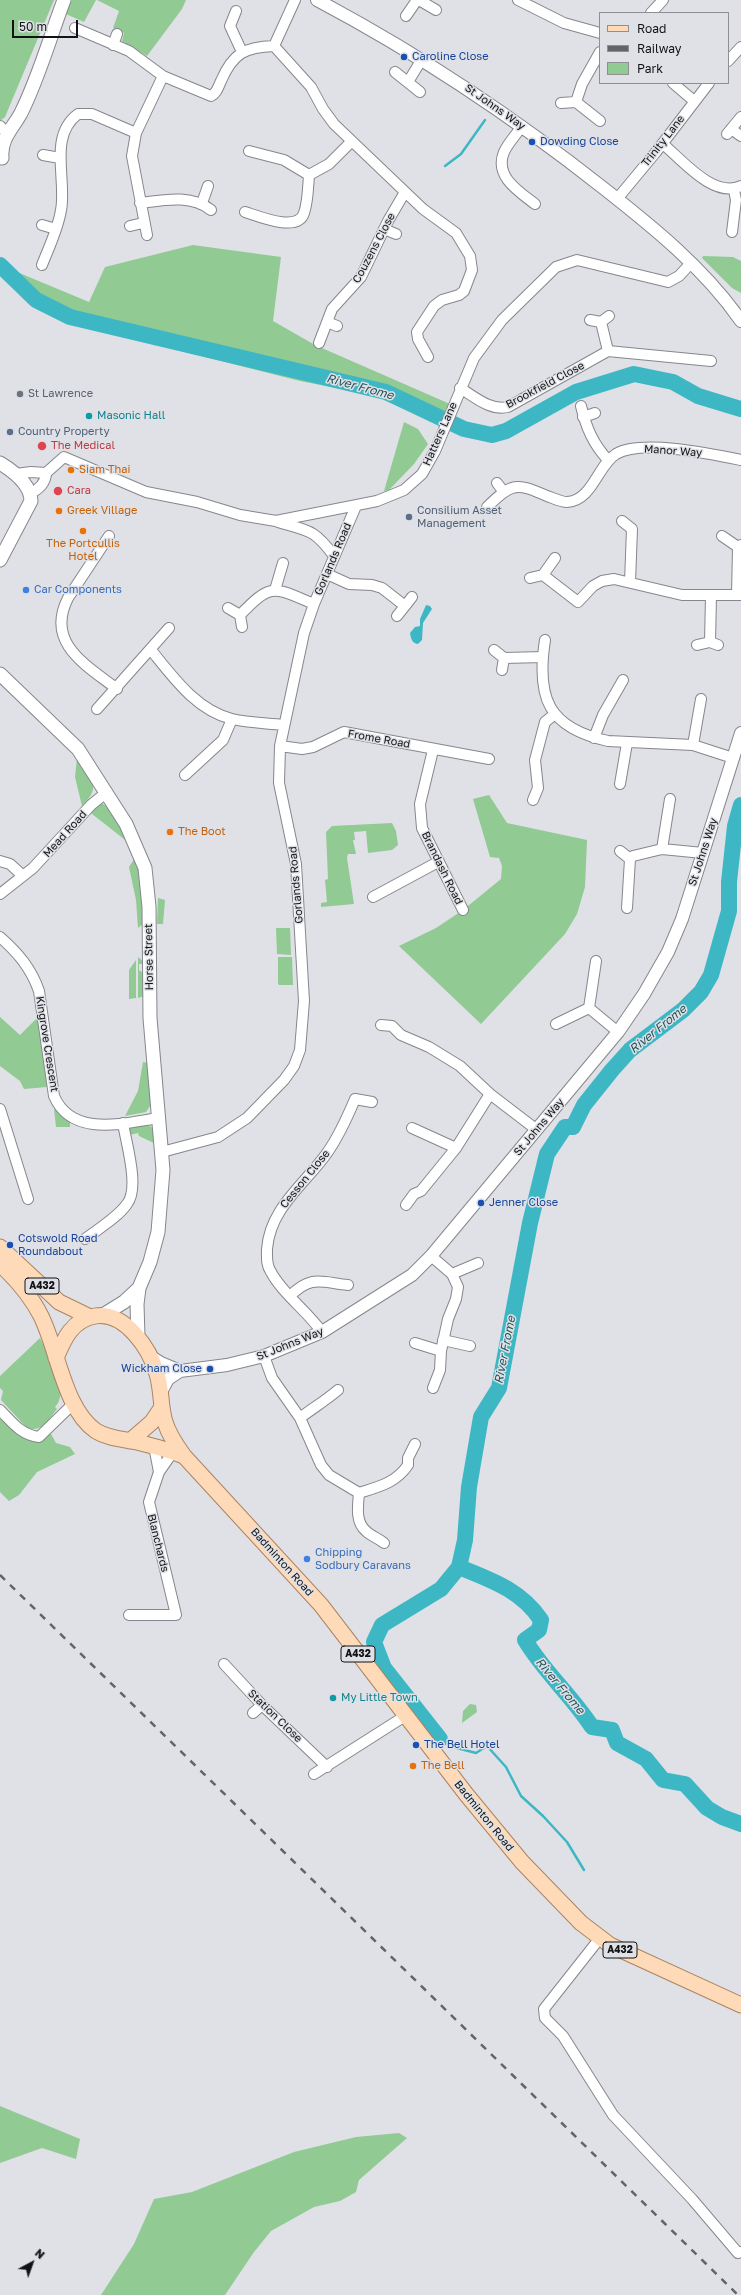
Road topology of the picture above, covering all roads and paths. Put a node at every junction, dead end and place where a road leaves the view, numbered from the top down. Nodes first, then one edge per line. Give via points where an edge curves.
1 (64, 0) edge
2 (294, 0) edge
3 (317, 0) edge
4 (418, 0) edge
5 (518, 0) edge
6 (663, 0) edge
7 (436, 10) dead end
8 (236, 11) dead end
9 (652, 12) edge
10 (406, 16) dead end
11 (75, 28) dead end
12 (599, 33) edge
13 (117, 34) dead end
14 (113, 45) junction
15 (274, 46) junction
16 (741, 47) edge
17 (242, 52) junction
18 (599, 54) edge
19 (422, 59) junction
20 (729, 61) edge
21 (395, 72) dead end
22 (163, 76) junction
23 (408, 82) junction
24 (674, 84) edge
25 (708, 84) edge
26 (420, 92) dead end
27 (694, 101) junction
28 (576, 102) junction
29 (561, 103) dead end
30 (741, 117) edge
31 (600, 120) dead end
32 (522, 126) junction
33 (2, 130) edge
34 (136, 133) junction
35 (741, 136) edge
36 (351, 142) junction
37 (662, 144) junction
38 (249, 152) dead end
39 (43, 155) dead end
40 (60, 158) junction
41 (1, 160) edge
42 (309, 175) junction
43 (208, 186) dead end
44 (738, 188) edge
45 (405, 192) junction
46 (617, 199) junction
47 (140, 203) junction
48 (202, 203) junction
49 (535, 204) dead end
50 (211, 210) dead end
51 (244, 212) dead end
52 (143, 223) junction
53 (42, 225) dead end
54 (130, 226) dead end
55 (736, 226) edge
56 (56, 229) junction
57 (384, 229) junction
58 (396, 234) dead end
59 (147, 235) dead end
60 (691, 263) junction
61 (42, 265) dead end
62 (600, 319) dead end
63 (741, 321) edge
64 (327, 322) junction
65 (338, 326) dead end
66 (319, 343) dead end
67 (608, 351) junction
68 (428, 358) dead end
69 (711, 361) dead end
70 (460, 388) junction
71 (581, 406) dead end
72 (596, 413) dead end
73 (583, 417) junction
74 (608, 460) junction
75 (741, 460) edge
76 (0, 463) edge
77 (46, 473) junction
78 (16, 474) junction
79 (30, 493) junction
80 (356, 506) junction
81 (487, 507) dead end
82 (276, 521) junction
83 (622, 521) dead end
84 (109, 536) dead end
85 (722, 536) dead end
86 (739, 546) edge
87 (334, 556) junction
88 (555, 558) dead end
89 (0, 560) edge
90 (283, 563) dead end
91 (327, 574) junction
92 (543, 575) junction
93 (530, 578) dead end
94 (630, 582) junction
95 (275, 590) junction
96 (739, 595) edge
97 (711, 596) junction
98 (412, 597) dead end
99 (314, 604) junction
100 (405, 606) junction
101 (228, 608) dead end
102 (240, 615) junction
103 (397, 616) dead end
104 (242, 627) dead end
105 (170, 628) dead end
106 (545, 640) dead end
107 (697, 645) dead end
108 (151, 650) junction
109 (494, 650) dead end
110 (543, 657) junction
111 (504, 658) junction
112 (502, 670) dead end
113 (0, 674) edge
114 (623, 680) dead end
115 (116, 689) junction
116 (701, 699) dead end
117 (97, 709) dead end
118 (555, 714) junction
119 (232, 719) junction
120 (284, 725) junction
121 (741, 733) edge
122 (594, 738) junction
123 (627, 743) junction
124 (693, 745) junction
125 (280, 746) junction
126 (433, 750) junction
127 (489, 758) dead end
128 (733, 758) junction
129 (185, 775) dead end
130 (620, 784) dead end
131 (107, 792) junction
132 (670, 799) dead end
133 (533, 800) dead end
134 (662, 849) junction
135 (620, 851) dead end
136 (703, 853) junction
137 (630, 858) junction
138 (0, 861) edge
139 (438, 862) junction
140 (22, 875) junction
141 (0, 894) edge
142 (373, 897) dead end
143 (627, 908) dead end
144 (463, 910) dead end
145 (0, 937) edge
146 (596, 961) dead end
147 (589, 1008) junction
148 (556, 1024) dead end
149 (381, 1025) dead end
150 (618, 1032) junction
151 (490, 1094) junction
152 (372, 1102) dead end
153 (0, 1109) edge
154 (159, 1118) junction
155 (123, 1123) junction
156 (412, 1128) dead end
157 (537, 1130) junction
158 (456, 1148) junction
159 (162, 1152) junction
160 (28, 1200) dead end
161 (406, 1204) dead end
162 (85, 1239) dead end
163 (0, 1247) edge
164 (431, 1256) junction
165 (478, 1263) dead end
166 (0, 1264) edge
167 (452, 1274) junction
168 (348, 1285) dead end
169 (139, 1288) junction
170 (290, 1296) junction
171 (96, 1316) junction
172 (322, 1332) junction
173 (138, 1337) junction
174 (443, 1340) junction
175 (415, 1342) dead end
176 (470, 1346) dead end
177 (441, 1351) junction
178 (148, 1355) junction
179 (264, 1356) junction
180 (56, 1358) junction
181 (180, 1371) junction
182 (433, 1388) dead end
183 (338, 1390) dead end
184 (161, 1392) junction
185 (74, 1403) junction
186 (162, 1407) junction
187 (0, 1410) edge
188 (300, 1418) junction
189 (130, 1441) junction
190 (415, 1444) dead end
191 (154, 1446) junction
192 (177, 1450) junction
193 (159, 1472) junction
194 (359, 1492) junction
195 (384, 1543) dead end
196 (129, 1615) dead end
197 (224, 1664) dead end
198 (262, 1705) junction
199 (253, 1713) dead end
200 (405, 1716) junction
201 (328, 1767) junction
202 (314, 1774) dead end
203 (600, 1938) junction
204 (741, 2005) edge
205 (741, 2252) edge

1 - 33 main road via 20,113
2 - 15 street
3 - 19 street, St Johns Way
4 - 7 street
4 - 10 street
5 - 12 street via 564,23
6 - 9 street
8 - 17 street via 230,26
11 - 14 street
13 - 14 street
14 - 22 street via 130,51
15 - 17 street via 262,46
15 - 36 street via 311,87 322,109
16 - 20 street
17 - 22 street via 227,67 211,96
18 - 28 street via 582,84
19 - 23 street
19 - 32 street, St Johns Way
21 - 23 street
22 - 34 street
23 - 26 street
24 - 27 street
25 - 27 street, Trinity Lane
27 - 37 street, Trinity Lane
28 - 29 street
28 - 31 street
30 - 35 street via 729,132
32 - 46 street, St Johns Way
32 - 49 street via 504,151 502,166 507,180
33 - 41 main road
34 - 40 street via 92,114 78,114 67,129
34 - 47 street via 132,156
36 - 42 street via 330,164
36 - 45 street
37 - 44 street via 717,188
37 - 46 street, Trinity Lane
38 - 42 street via 284,160
39 - 40 street
40 - 56 street via 63,195
42 - 51 street via 304,214 299,220 290,224
43 - 48 street
44 - 55 street
45 - 57 street, Couzens Close
45 - 68 street via 456,233 470,256 472,270 464,291 434,306 417,332
46 - 60 street, St Johns Way
47 - 48 street via 173,199
47 - 52 street
48 - 50 street
52 - 54 street
52 - 59 street
53 - 56 street
56 - 61 street
57 - 58 street
57 - 64 street, Couzens Close via 361,277 338,301
60 - 63 street, St Johns Way via 712,284
60 - 70 street, Hatters Lane via 679,276 668,282 577,260 556,267 502,320 474,358
62 - 67 street
64 - 65 street
64 - 66 street, Couzens Close
67 - 69 street
67 - 70 street, Brookfield Close via 508,407 498,409
70 - 80 street, Hatters Lane via 435,451 422,474 404,490
71 - 73 street
72 - 73 street
73 - 74 street via 592,439
74 - 75 street, Manor Way via 617,453 631,448 693,451
74 - 81 street, Manor Way via 590,488 568,502 553,499 525,486 500,487
76 - 78 main road
77 - 78 street
77 - 79 street via 40,487
77 - 82 street, Hatters Lane via 62,458 146,492
78 - 79 main road
79 - 89 main road via 30,505
80 - 82 street, Hatters Lane
80 - 87 street, Gorlands Road
82 - 87 street via 312,532 321,538
83 - 94 street via 632,530
84 - 115 street via 68,598 60,624 66,643 76,658
85 - 86 street
86 - 96 street
87 - 91 street, Gorlands Road
88 - 92 street
90 - 95 street
91 - 99 street, Gorlands Road
91 - 100 street via 349,584 382,588
92 - 93 street
92 - 94 street via 578,602 593,586 602,581 614,579
94 - 97 street via 682,596
95 - 99 street
95 - 102 street via 260,595
96 - 97 street
97 - 107 street via 714,643
98 - 100 street
99 - 120 street, Gorlands Road via 296,663
100 - 103 street
101 - 102 street
102 - 104 street
105 - 108 street
106 - 110 street
108 - 115 street
108 - 119 street via 191,696 213,711
109 - 111 street
110 - 111 street
110 - 118 street via 542,684 545,696
111 - 112 street
113 - 131 main road, Horse Street via 74,744
114 - 122 street via 603,715
115 - 117 street
116 - 124 street
118 - 122 street via 571,728
118 - 133 street via 545,722 535,760 538,788
119 - 120 street
119 - 129 street via 223,740
120 - 125 street, Gorlands Road
121 - 128 street, St Johns Way
122 - 123 street
123 - 124 street
123 - 130 street
124 - 128 street
125 - 126 street, Frome Road via 302,750 344,732
125 - 159 street, Gorlands Road via 279,783 296,864 304,1001 300,1050 294,1066 284,1080 246,1118 218,1137
126 - 127 street, Frome Road
126 - 139 street, Brandash Road via 420,804 422,828
128 - 136 street, St Johns Way
131 - 140 street, Mead Road
131 - 154 main road, Horse Street via 135,842 145,868 149,907 150,1018
132 - 134 street
134 - 136 street
134 - 137 street
135 - 137 street
136 - 150 street, St Johns Way via 682,919 668,952
137 - 143 street
138 - 140 street via 10,864
139 - 142 street
139 - 144 street, Brandash Road
140 - 141 street, Mead Road
145 - 155 street, Kingrove Crescent via 24,960 37,985 57,1104 83,1124
146 - 147 street
147 - 148 street
147 - 150 street
149 - 151 street via 392,1026 401,1035 445,1056 464,1069
150 - 157 street, St Johns Way
151 - 157 street
151 - 158 street
152 - 170 street, Cesson Close via 355,1099 331,1148 284,1203 276,1217 270,1232 267,1262 276,1281
153 - 160 street
154 - 155 street, Kingrove Crescent
154 - 159 main road, Horse Street
155 - 162 street via 132,1177 132,1197 96,1235
156 - 158 street
157 - 164 street, St Johns Way
158 - 161 street via 421,1191 414,1194
159 - 169 main road, Horse Street via 158,1232 150,1262
163 - 171 main road, A432 via 59,1302
164 - 167 street
164 - 172 street, St Johns Way via 412,1275
165 - 167 street
166 - 180 main road, A432 via 31,1298 42,1318
167 - 174 street via 458,1293
168 - 170 street via 310,1282 301,1285
169 - 171 main road, Horse Street via 124,1302
169 - 173 main road, Horse Street via 136,1315
170 - 172 street, Cesson Close via 310,1315
171 - 173 main road, A432 via 117,1320
171 - 180 main road via 80,1321 70,1330
172 - 179 street, St Johns Way
173 - 178 main road, A432
174 - 176 street
174 - 177 street
175 - 177 street
177 - 182 street via 440,1370 432,1377
178 - 181 street, St Johns Way
178 - 184 main road, A432 via 157,1372
179 - 181 street, St Johns Way via 227,1366
179 - 188 street via 272,1378
180 - 185 main road, A432
181 - 184 street via 168,1379
183 - 188 street
184 - 186 main road, A432
185 - 187 street via 39,1437 30,1436 20,1430
185 - 189 main road, A432 via 84,1420 96,1430 108,1437
186 - 189 main road via 152,1422
186 - 192 main road, Badminton Road / A432 via 164,1421
188 - 194 street via 321,1465 329,1475
189 - 191 main road, Badminton Road / A432
190 - 194 street via 408,1458 408,1465 394,1480 380,1487
191 - 192 main road, Badminton Road / A432
191 - 193 street, Blanchards
192 - 193 street, Blanchards
192 - 200 main road, Badminton Road / A432 via 321,1605
193 - 196 street, Blanchards via 149,1502 149,1511 176,1615
194 - 195 street via 359,1520 367,1533 374,1534
197 - 198 street, Station Close
198 - 199 street
198 - 201 street, Station Close
200 - 201 street
200 - 203 main road, Badminton Road / A432 via 522,1862 581,1923
201 - 202 street
203 - 204 main road, Badminton Road / A432
203 - 205 street via 544,2009 545,2018 563,2036 613,2115 692,2199 738,2253

